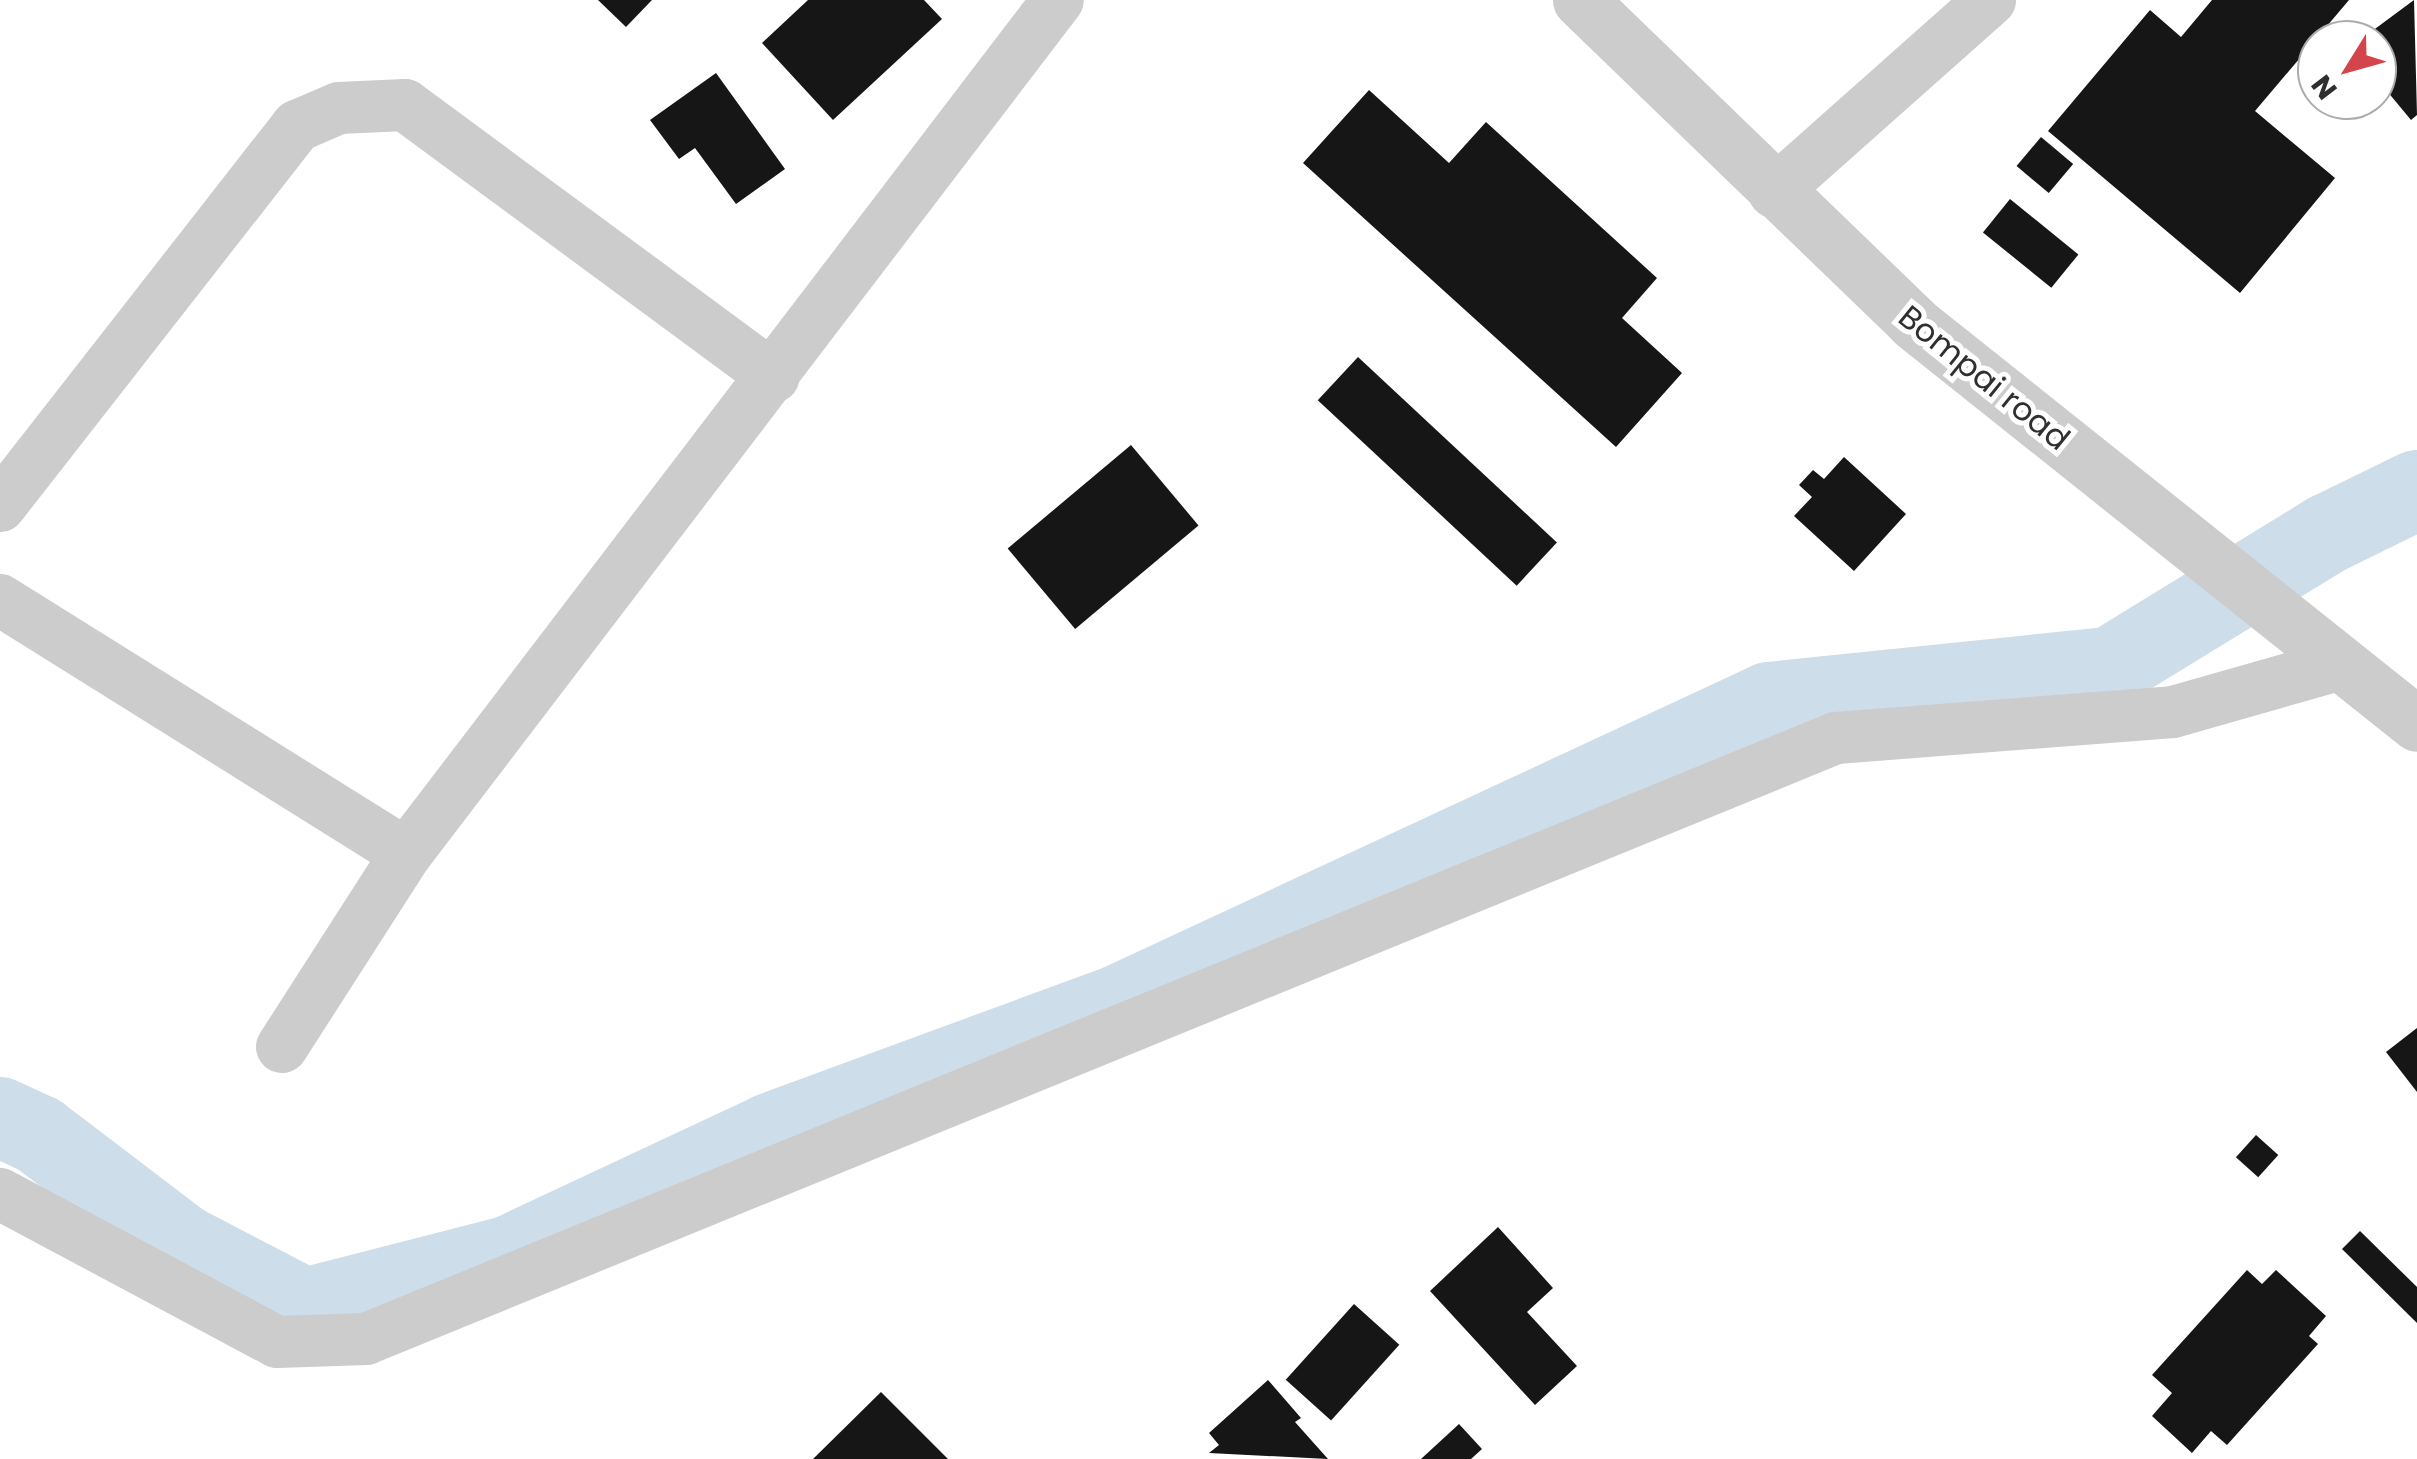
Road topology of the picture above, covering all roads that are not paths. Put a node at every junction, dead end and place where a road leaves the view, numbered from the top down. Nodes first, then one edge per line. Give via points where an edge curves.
1 (1058, 0) edge
2 (1580, 0) edge
3 (1990, 0) edge
4 (1774, 192) junction
5 (774, 377) junction
6 (0, 506) edge
7 (0, 600) edge
8 (2341, 664) junction
9 (2417, 724) edge
10 (406, 854) junction
11 (282, 1048) dead end
12 (0, 1194) edge

1 - 5 street
2 - 4 street, Bompai road
3 - 4 street
4 - 8 street, Bompai road via 1914,323
5 - 6 street via 405,105 339,108 297,126
5 - 10 street
7 - 10 street
8 - 9 street, Bompai road
8 - 12 street via 2174,712 1836,738 366,1338 277,1342
10 - 11 street

